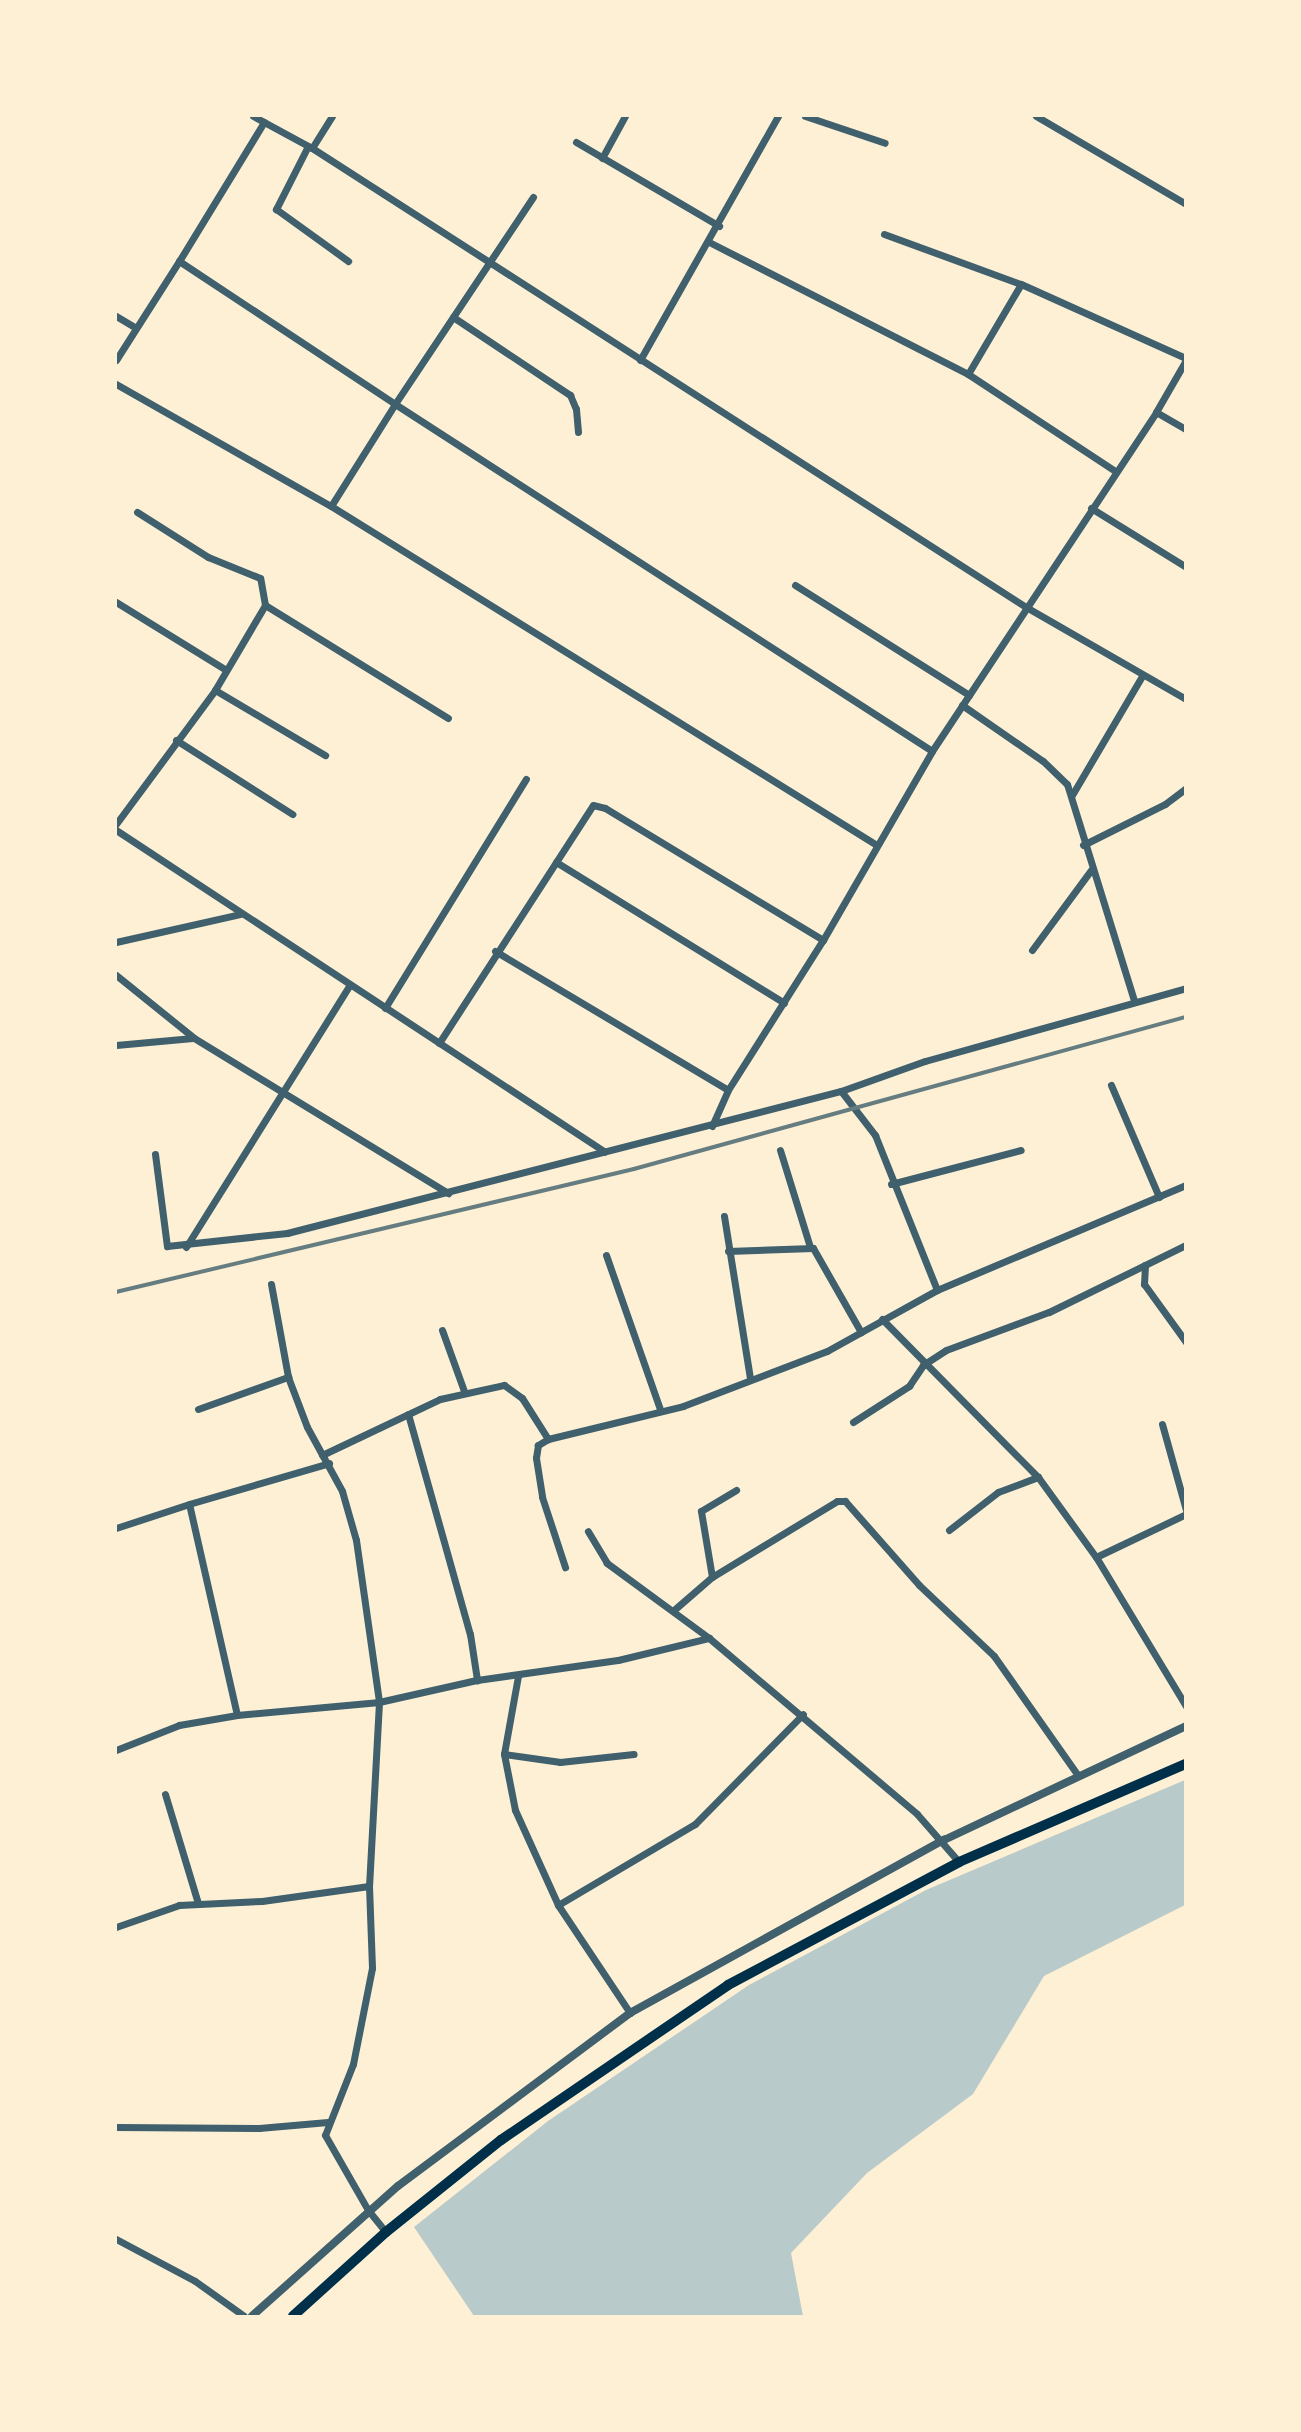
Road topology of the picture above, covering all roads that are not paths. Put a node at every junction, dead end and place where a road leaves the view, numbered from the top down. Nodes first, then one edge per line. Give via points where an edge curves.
1 (253, 116) edge
2 (332, 116) edge
3 (625, 116) edge
4 (778, 116) edge
5 (805, 116) edge
6 (1036, 116) edge
7 (1047, 118) edge
8 (264, 122) junction
9 (576, 142) dead end
10 (885, 143) dead end
11 (310, 147) junction
12 (603, 158) junction
13 (533, 197) dead end
14 (1185, 204) edge
15 (719, 226) junction
16 (884, 234) dead end
17 (709, 242) junction
18 (179, 261) junction
19 (348, 261) dead end
20 (491, 263) junction
21 (1021, 284) junction
22 (116, 316) edge
23 (453, 317) junction
24 (136, 328) junction
25 (1185, 359) edge
26 (116, 360) edge
27 (640, 360) junction
28 (968, 374) junction
29 (116, 384) edge
30 (395, 404) junction
31 (1156, 412) junction
32 (1185, 429) edge
33 (578, 432) dead end
34 (1115, 471) junction
35 (331, 506) junction
36 (1091, 508) junction
37 (137, 512) dead end
38 (1185, 567) edge
39 (795, 585) dead end
40 (116, 602) edge
41 (265, 605) junction
42 (1026, 607) junction
43 (226, 670) junction
44 (1142, 676) junction
45 (215, 690) junction
46 (969, 695) junction
47 (1185, 699) edge
48 (962, 705) junction
49 (448, 718) dead end
50 (176, 740) junction
51 (932, 751) junction
52 (325, 755) dead end
53 (526, 779) dead end
54 (1185, 788) edge
55 (1072, 795) junction
56 (292, 814) dead end
57 (116, 824) edge
58 (116, 830) edge
59 (875, 844) junction
60 (1083, 845) junction
61 (556, 862) junction
62 (1091, 870) junction
63 (240, 914) junction
64 (823, 940) junction
65 (116, 942) edge
66 (1032, 950) dead end
67 (495, 951) junction
68 (116, 975) edge
69 (350, 985) junction
70 (1185, 988) edge
71 (1133, 1001) junction
72 (784, 1003) junction
73 (384, 1009) junction
74 (194, 1038) junction
75 (439, 1043) junction
76 (116, 1045) edge
77 (1111, 1086) dead end
78 (728, 1090) junction
79 (841, 1091) junction
80 (281, 1094) junction
81 (712, 1126) junction
82 (780, 1150) dead end
83 (1021, 1150) dead end
84 (605, 1152) junction
85 (155, 1154) dead end
86 (891, 1184) junction
87 (1185, 1185) edge
88 (448, 1193) junction
89 (1159, 1197) junction
90 (724, 1216) dead end
91 (1185, 1245) edge
92 (186, 1247) junction
93 (810, 1247) junction
94 (729, 1251) junction
95 (606, 1255) dead end
96 (1145, 1265) junction
97 (271, 1284) dead end
98 (937, 1290) junction
99 (882, 1319) junction
100 (442, 1330) dead end
101 (861, 1332) junction
102 (1185, 1342) edge
103 (923, 1365) junction
104 (288, 1377) junction
105 (750, 1379) junction
106 (464, 1391) junction
107 (198, 1409) dead end
108 (660, 1409) junction
109 (408, 1413) junction
110 (853, 1422) dead end
111 (1162, 1424) dead end
112 (548, 1439) junction
113 (321, 1455) junction
114 (328, 1463) junction
115 (1038, 1477) junction
116 (736, 1490) dead end
117 (190, 1504) junction
118 (1185, 1512) edge
119 (116, 1528) edge
120 (949, 1530) dead end
121 (588, 1531) dead end
122 (1096, 1557) junction
123 (565, 1567) dead end
124 (712, 1577) junction
125 (675, 1609) junction
126 (709, 1638) junction
127 (518, 1676) junction
128 (477, 1680) junction
129 (379, 1702) junction
130 (1185, 1706) edge
131 (803, 1714) junction
132 (237, 1715) junction
133 (1185, 1726) edge
134 (116, 1750) edge
135 (504, 1754) junction
136 (634, 1754) dead end
137 (1185, 1764) edge
138 (1077, 1774) junction
139 (165, 1794) dead end
140 (944, 1840) junction
141 (959, 1862) junction
142 (369, 1886) junction
143 (198, 1903) junction
144 (558, 1905) junction
145 (116, 1927) edge
146 (630, 2013) junction
147 (328, 2122) junction
148 (116, 2127) edge
149 (368, 2210) junction
150 (386, 2232) junction
151 (116, 2239) edge
152 (244, 2316) edge
153 (252, 2316) edge
154 (293, 2316) edge

1 - 8 street
2 - 11 street
3 - 12 street
4 - 15 street
5 - 10 street
6 - 7 street
7 - 14 street
8 - 11 street
8 - 18 street
9 - 12 street
11 - 19 street via 276,209
11 - 20 street
12 - 15 street
13 - 20 street
15 - 17 street
16 - 21 street
17 - 27 street
17 - 28 street
18 - 24 street
18 - 30 street
20 - 23 street
20 - 27 street
21 - 25 street
21 - 28 street
22 - 24 street
23 - 30 street
23 - 33 street via 570,395
24 - 26 street
25 - 31 street
27 - 42 street
28 - 34 street
29 - 35 street
30 - 35 street
30 - 51 street
31 - 32 street
31 - 34 street
34 - 36 street
35 - 59 street
36 - 38 street
36 - 42 street
37 - 41 street via 208,557 260,578
39 - 46 street
40 - 43 street
41 - 43 street
41 - 49 street
42 - 44 street
42 - 46 street
43 - 45 street
44 - 47 street
44 - 55 street
45 - 50 street
45 - 52 street
46 - 48 street
48 - 51 street
48 - 55 street via 1043,761
50 - 56 street
50 - 57 street
51 - 59 street
53 - 73 street
54 - 60 street via 1165,804
55 - 60 street
58 - 63 street
59 - 64 street
60 - 62 street
61 - 64 street via 584,812 598,805
61 - 67 street
61 - 72 street
62 - 66 street
62 - 71 street
63 - 65 street
63 - 69 street
64 - 72 street
67 - 75 street
67 - 78 street
68 - 74 street
69 - 73 street
69 - 80 street
70 - 71 street
71 - 79 street via 925,1061
72 - 78 street
73 - 75 street
74 - 76 street
74 - 80 street
75 - 84 street
77 - 89 street
78 - 81 street
79 - 81 street
79 - 86 street via 855,1114 871,1127
80 - 88 street
80 - 92 street
81 - 84 street
82 - 93 street
83 - 86 street
84 - 88 street
85 - 92 street via 163,1238 167,1246
86 - 98 street
87 - 89 street
88 - 92 street via 287,1233
89 - 98 street
90 - 94 street
91 - 96 street
93 - 94 street
93 - 101 street via 820,1256
94 - 105 street
95 - 108 street
96 - 102 street via 1144,1284
96 - 103 street via 1049,1312 955,1346
97 - 104 street
98 - 99 street
99 - 101 street
99 - 103 street
100 - 106 street
101 - 105 street via 827,1351
103 - 110 street via 909,1386
103 - 115 street
104 - 107 street
104 - 113 street
105 - 108 street via 683,1406
106 - 109 street
106 - 112 street via 504,1385 522,1398
108 - 112 street
109 - 113 street
109 - 128 street via 470,1634
111 - 118 street
112 - 123 street via 538,1445 536,1458 542,1497
113 - 114 street
114 - 117 street
114 - 129 street via 342,1491 356,1540
115 - 120 street via 998,1493
115 - 122 street
116 - 124 street via 701,1511
117 - 119 street
117 - 132 street
118 - 122 street
121 - 125 street via 607,1563 642,1591
122 - 130 street
124 - 125 street
124 - 138 street via 837,1500 845,1501 919,1585 994,1656
125 - 126 street
126 - 127 street via 618,1660
126 - 131 street
127 - 128 street
127 - 135 street
128 - 129 street
129 - 132 street
129 - 142 street
131 - 140 street
131 - 144 street via 695,1824
132 - 134 street via 179,1726
133 - 138 street
135 - 136 street via 560,1762
135 - 144 street via 515,1810
137 - 141 highway
138 - 140 street
139 - 143 street
140 - 141 street
140 - 146 street
141 - 150 highway via 707,1998 501,2140
142 - 143 street via 262,1901
142 - 147 street via 372,1968 354,2064
143 - 145 street
144 - 146 street
146 - 149 street via 546,2071
147 - 148 street via 259,2128
147 - 149 street via 325,2135 330,2148
149 - 150 street
149 - 153 street
150 - 154 highway
151 - 152 street via 195,2281

